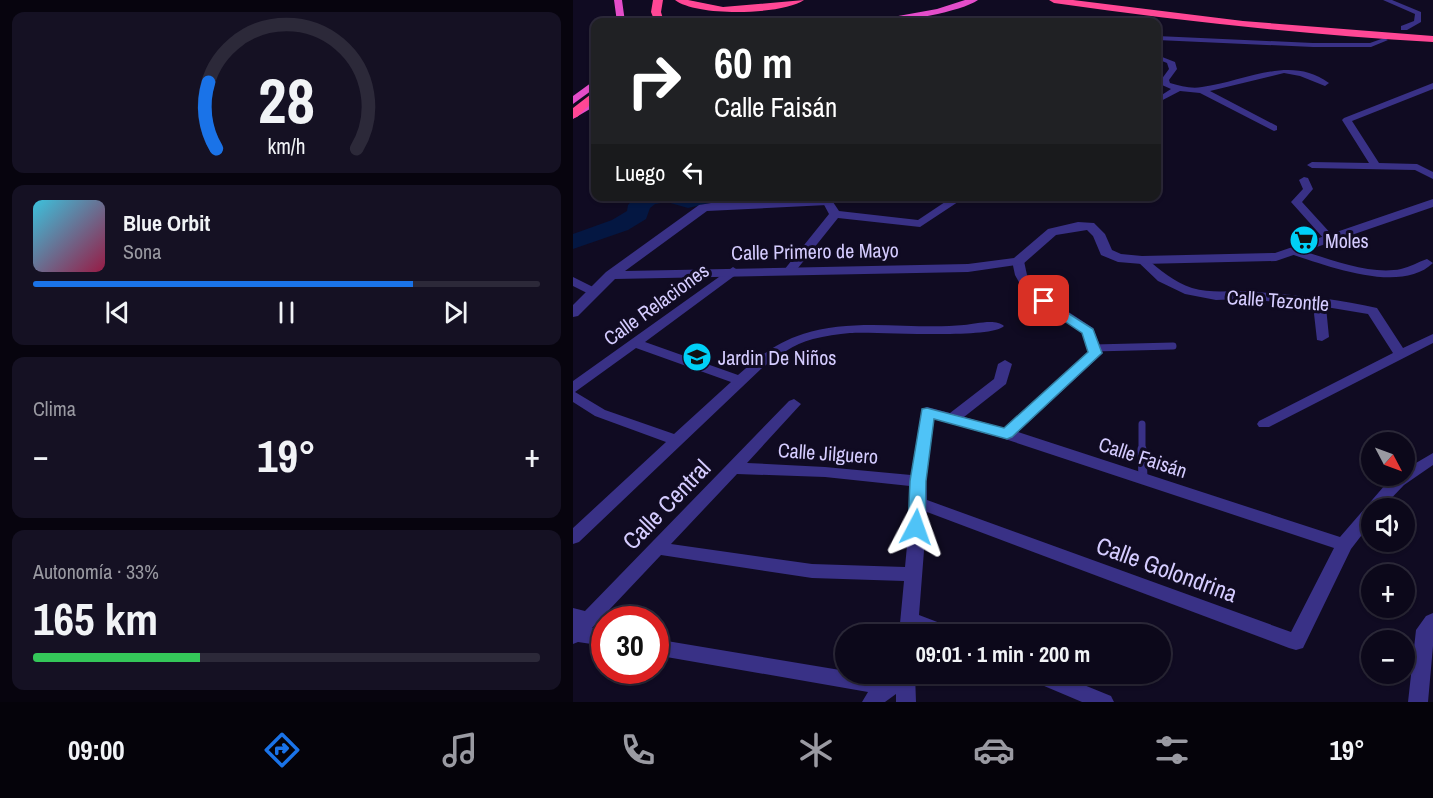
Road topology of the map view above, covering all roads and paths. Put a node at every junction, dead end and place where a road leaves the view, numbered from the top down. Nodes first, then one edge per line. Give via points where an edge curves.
1 (618, 0) edge
2 (658, 0) edge
3 (680, 0) edge
4 (799, 0) edge
5 (973, 0) edge
6 (1054, 0) edge
7 (1083, 0) edge
8 (1386, 0) edge
9 (620, 18) edge
10 (658, 18) edge
11 (894, 18) edge
12 (1404, 28) dead end
13 (1433, 34) edge
14 (1161, 38) edge
15 (1433, 39) edge
16 (1384, 40) dead end
17 (1161, 58) edge
18 (1325, 83) dead end
19 (591, 86) edge
20 (1433, 87) edge
21 (1179, 88) junction
22 (1202, 90) junction
23 (1161, 99) edge
24 (573, 101) edge
25 (591, 103) edge
26 (573, 115) edge
27 (1275, 128) dead end
28 (1312, 165) dead end
29 (1375, 165) junction
30 (1433, 176) edge
31 (1304, 180) dead end
32 (795, 201) edge
33 (832, 201) edge
34 (954, 201) edge
35 (1433, 203) edge
36 (835, 214) junction
37 (1329, 238) junction
38 (1292, 251) junction
39 (1142, 260) junction
40 (1019, 261) junction
41 (1427, 263) dead end
42 (790, 270) junction
43 (733, 271) junction
44 (611, 275) junction
45 (573, 281) edge
46 (593, 292) junction
47 (1319, 302) junction
48 (573, 312) edge
49 (997, 326) dead end
50 (1322, 337) dead end
51 (1433, 338) edge
52 (635, 344) junction
53 (1173, 346) dead end
54 (1094, 348) junction
55 (1400, 354) junction
56 (1005, 364) dead end
57 (741, 381) junction
58 (573, 388) edge
59 (573, 396) edge
60 (794, 404) dead end
61 (952, 419) junction
62 (1142, 424) dead end
63 (1264, 424) dead end
64 (1007, 434) junction
65 (676, 440) junction
66 (1433, 458) edge
67 (734, 468) junction
68 (1143, 479) junction
69 (918, 481) junction
70 (1383, 498) edge
71 (919, 503) junction
72 (1361, 524) edge
73 (573, 538) edge
74 (1344, 545) junction
75 (657, 548) junction
76 (912, 574) junction
77 (1433, 621) edge
78 (909, 624) edge
79 (577, 626) edge
80 (591, 632) edge
81 (669, 649) edge
82 (1061, 684) edge
83 (901, 686) edge
84 (872, 702) edge
85 (1104, 702) edge
86 (1418, 702) edge

1 - 9 highway
2 - 10 highway
3 - 4 highway via 722,10
5 - 11 highway
6 - 15 highway via 1311,32
7 - 13 highway via 1309,27
8 - 12 street via 1419,13 1417,22
14 - 16 street via 1313,45 1371,45
17 - 21 street via 1171,62 1173,69 1165,80 1167,85
18 - 22 street via 1284,71
19 - 24 highway
20 - 29 street via 1347,120
21 - 22 street
21 - 23 street
22 - 27 street
25 - 26 highway
28 - 29 street
29 - 30 street via 1417,167
31 - 37 street via 1308,189 1296,202
32 - 44 street via 703,208
33 - 36 street
34 - 36 street via 920,224
35 - 37 street
36 - 42 street
37 - 38 street
38 - 39 street via 1276,256
38 - 41 street via 1335,265 1372,271 1400,273
39 - 40 street via 1118,258 1106,252 1099,234 1090,226 1078,226 1052,232
39 - 47 street, Calle Tezontle via 1162,278 1189,291
40 - 42 street, Calle Primero de Mayo via 968,268
40 - 54 street via 1030,292 1088,331
42 - 43 street, Calle Primero de Mayo
43 - 44 street, Calle Primero de Mayo
43 - 52 street, Calle Relaciones
44 - 46 street
45 - 46 street
46 - 48 street
47 - 50 street
47 - 55 street, Calle Tezontle via 1372,311
49 - 57 street via 956,330 850,329 809,336 783,346
51 - 55 street
52 - 57 street
52 - 58 street, Calle Relaciones
53 - 54 lane
54 - 64 street via 1095,353
55 - 63 street
56 - 61 street via 1001,381
57 - 65 street
59 - 65 street via 600,413
60 - 67 street, Calle Central
61 - 64 street, Calle Faisán
61 - 69 street, Calle Faisán via 927,412
62 - 68 lane
64 - 68 street, Calle Faisán
65 - 73 street
66 - 70 street via 1398,481
67 - 69 street, Calle Jilguero
67 - 75 street, Calle Central
68 - 74 street, Calle Faisán
69 - 71 street
71 - 74 street, Calle Golondrina via 1296,642
71 - 76 street
72 - 74 street
75 - 76 street via 812,571
75 - 79 street, Calle Central
76 - 78 street
77 - 86 street via 1425,630
79 - 80 street
81 - 83 street
82 - 85 street
83 - 84 street

